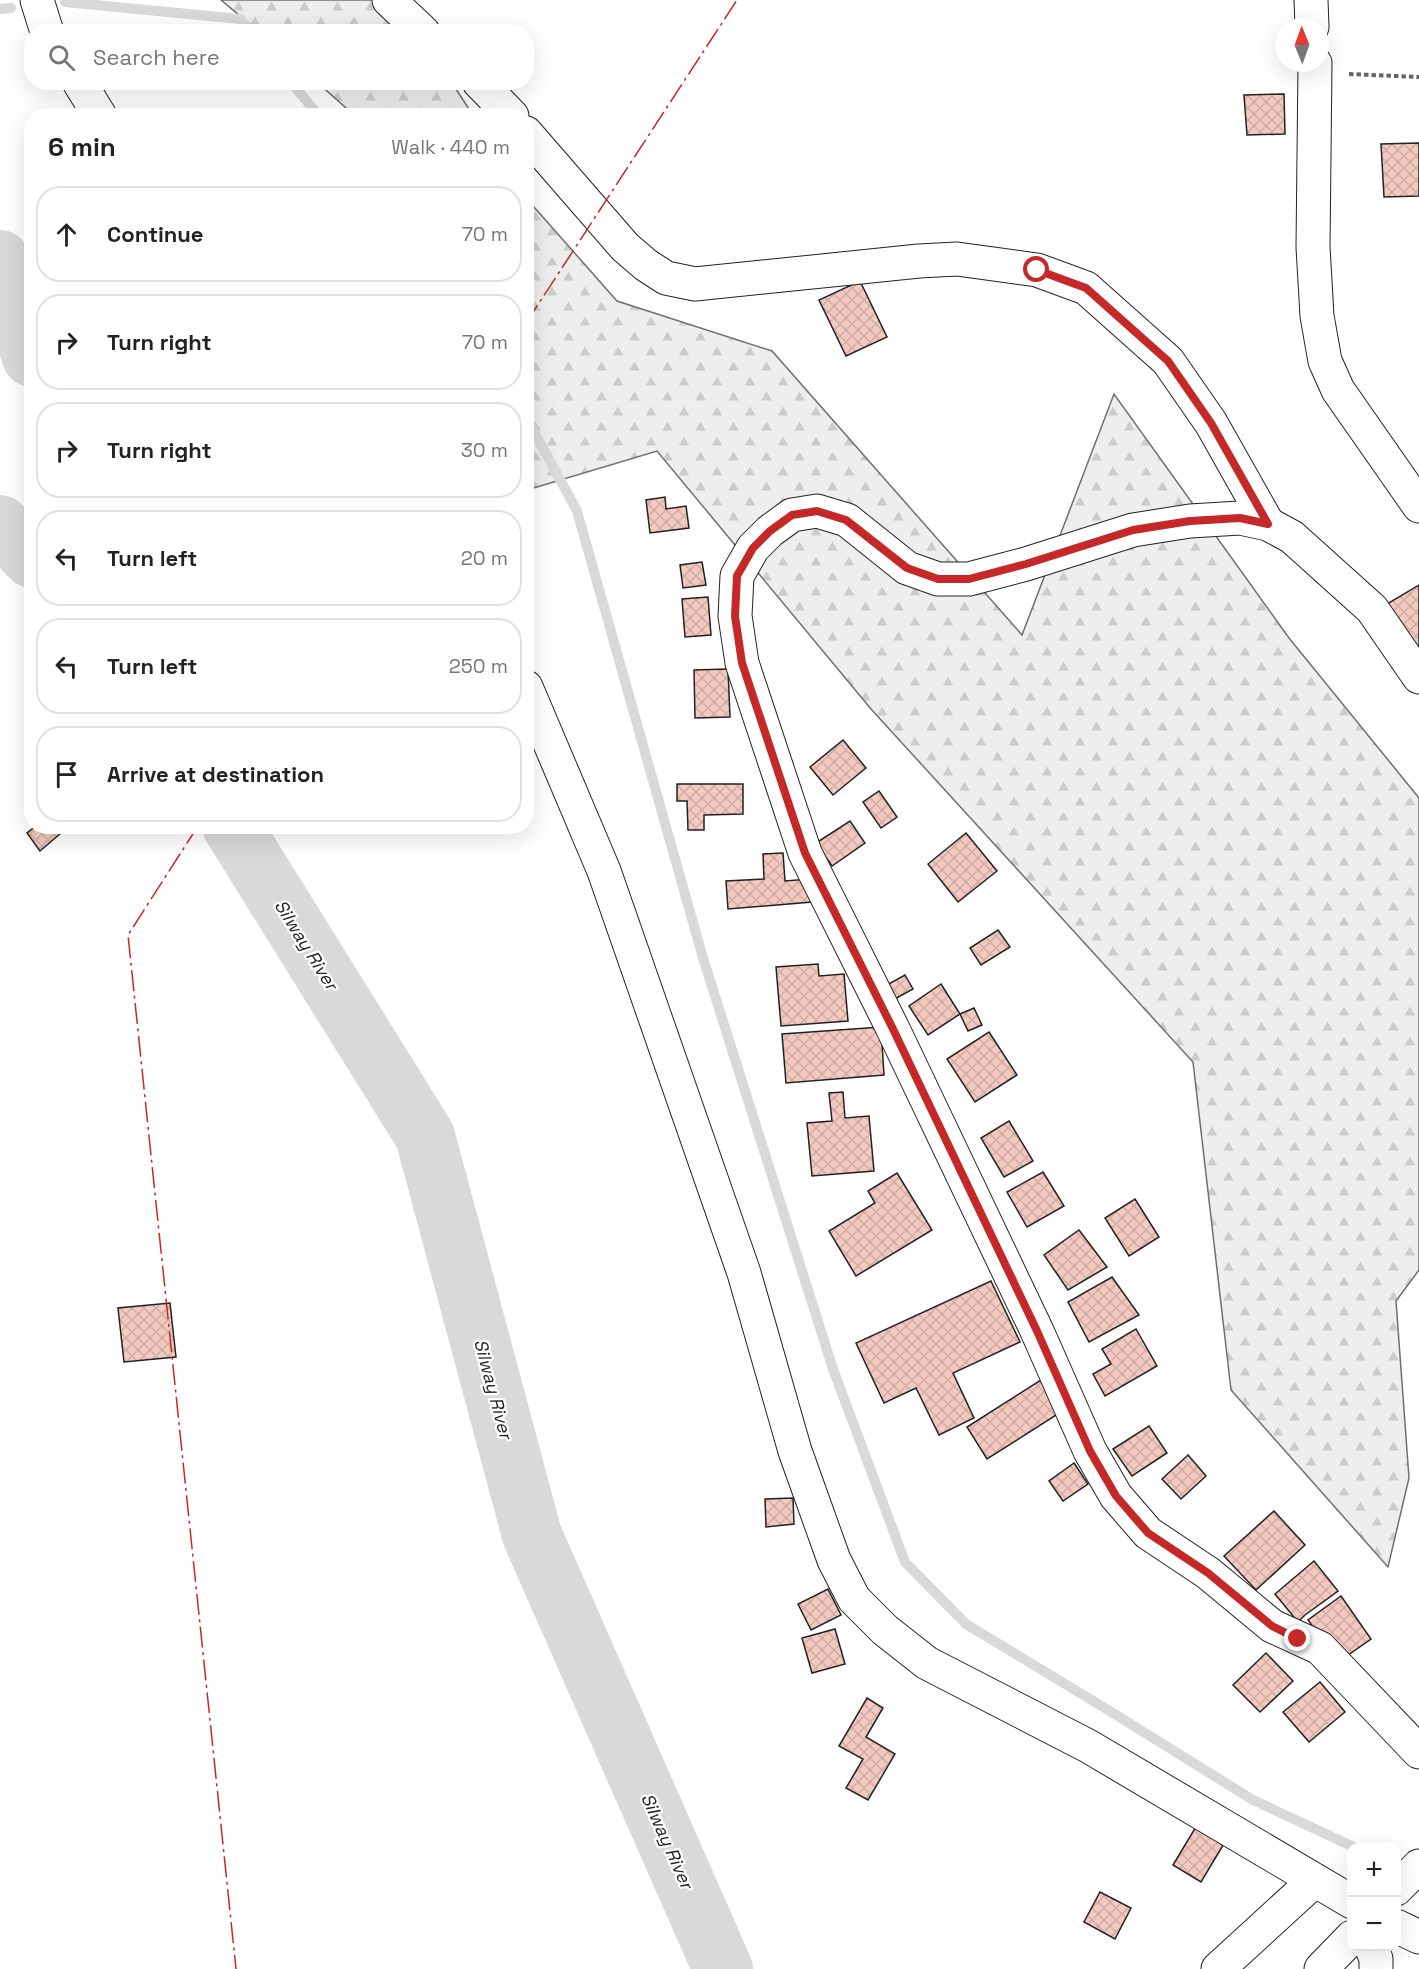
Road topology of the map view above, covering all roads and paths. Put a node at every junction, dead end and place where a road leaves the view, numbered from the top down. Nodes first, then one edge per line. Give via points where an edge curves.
1 (37, 0) edge
2 (389, 0) edge
3 (1311, 0) edge
4 (1312, 18) edge
5 (44, 24) edge
6 (414, 24) edge
7 (1329, 69) edge
8 (1315, 72) edge
9 (1419, 77) edge
10 (84, 90) edge
11 (487, 90) edge
12 (95, 108) edge
13 (504, 108) edge
14 (534, 142) edge
15 (1419, 506) edge
16 (1268, 524) junction
17 (1419, 677) edge
18 (534, 706) edge
19 (1419, 1752) edge
20 (1419, 1866) edge
21 (1314, 1881) junction
22 (1401, 1884) edge
23 (1347, 1899) edge
24 (1401, 1928) edge
25 (1419, 1937) edge
26 (1347, 1942) edge
27 (1373, 1951) edge
28 (1218, 1969) edge
29 (1321, 1969) edge
30 (1376, 1969) edge

1 - 5 main road
2 - 6 main road
3 - 4 main road
7 - 9 path
8 - 15 main road via 1313,247 1317,316 1325,362 1338,390
10 - 12 main road
11 - 13 main road
14 - 16 main road via 625,247 666,278 695,284 957,259 1037,270 1086,288 1168,361 1211,423
16 - 17 main road via 1292,537 1372,609
16 - 19 main road via 1240,518 1133,530 969,579 938,579 907,568 846,520 817,511 792,515 753,548 737,576 735,616 742,663 805,853 898,1039 1090,1451 1116,1496 1148,1533 1208,1573 1272,1626 1320,1648
18 - 21 main road via 604,872 744,1273 795,1451 834,1560 854,1599 927,1664 1088,1746
20 - 22 main road
21 - 23 main road
21 - 28 main road
24 - 25 main road
26 - 29 main road
27 - 30 main road

